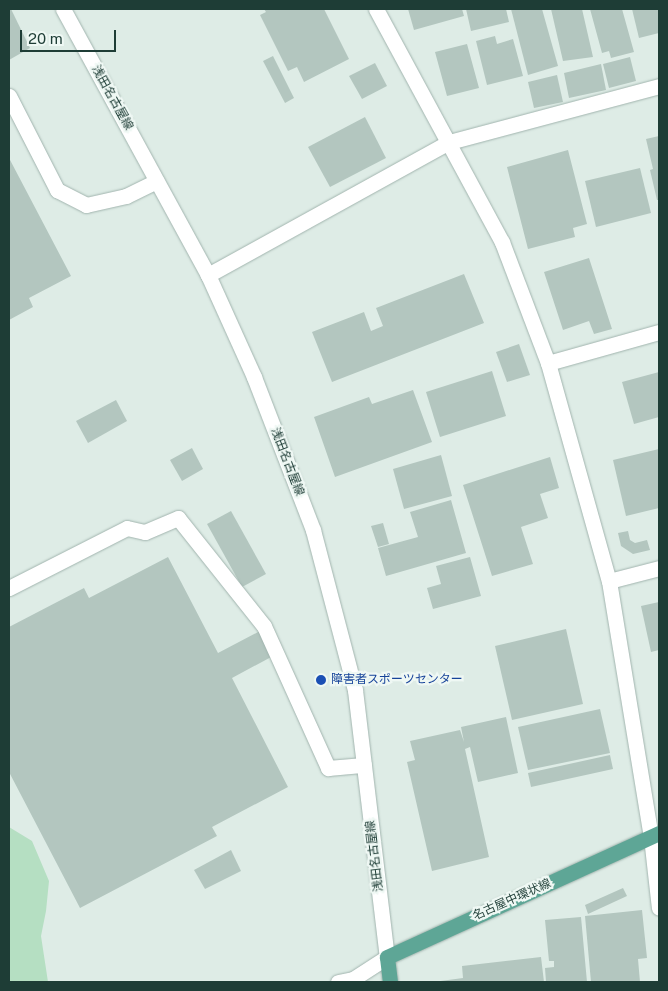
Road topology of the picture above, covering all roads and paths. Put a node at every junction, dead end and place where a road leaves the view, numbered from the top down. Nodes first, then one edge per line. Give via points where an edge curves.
1 (63, 9) edge
2 (376, 9) edge
3 (659, 86) edge
4 (9, 96) edge
5 (449, 142) junction
6 (157, 181) junction
7 (208, 275) junction
8 (659, 332) edge
9 (548, 363) junction
10 (659, 568) edge
11 (609, 581) junction
12 (9, 588) edge
13 (364, 765) junction
14 (655, 835) edge
15 (659, 908) edge
16 (387, 956) junction
17 (338, 982) edge
18 (390, 982) edge

1 - 6 street, 浅田名古屋線
2 - 5 street
3 - 5 street
4 - 6 street via 57,190 86,204 126,196
5 - 7 street
5 - 9 street via 502,242
6 - 7 street, 浅田名古屋線
7 - 13 street, 浅田名古屋線 via 254,377 313,530 355,690
8 - 9 street
9 - 11 street
10 - 11 street
11 - 14 street
12 - 13 street via 126,528 145,532 178,518 264,626 328,768
13 - 16 street, 浅田名古屋線
14 - 15 street
14 - 16 main road, 名古屋中環状線
16 - 17 street via 353,979
16 - 18 main road

